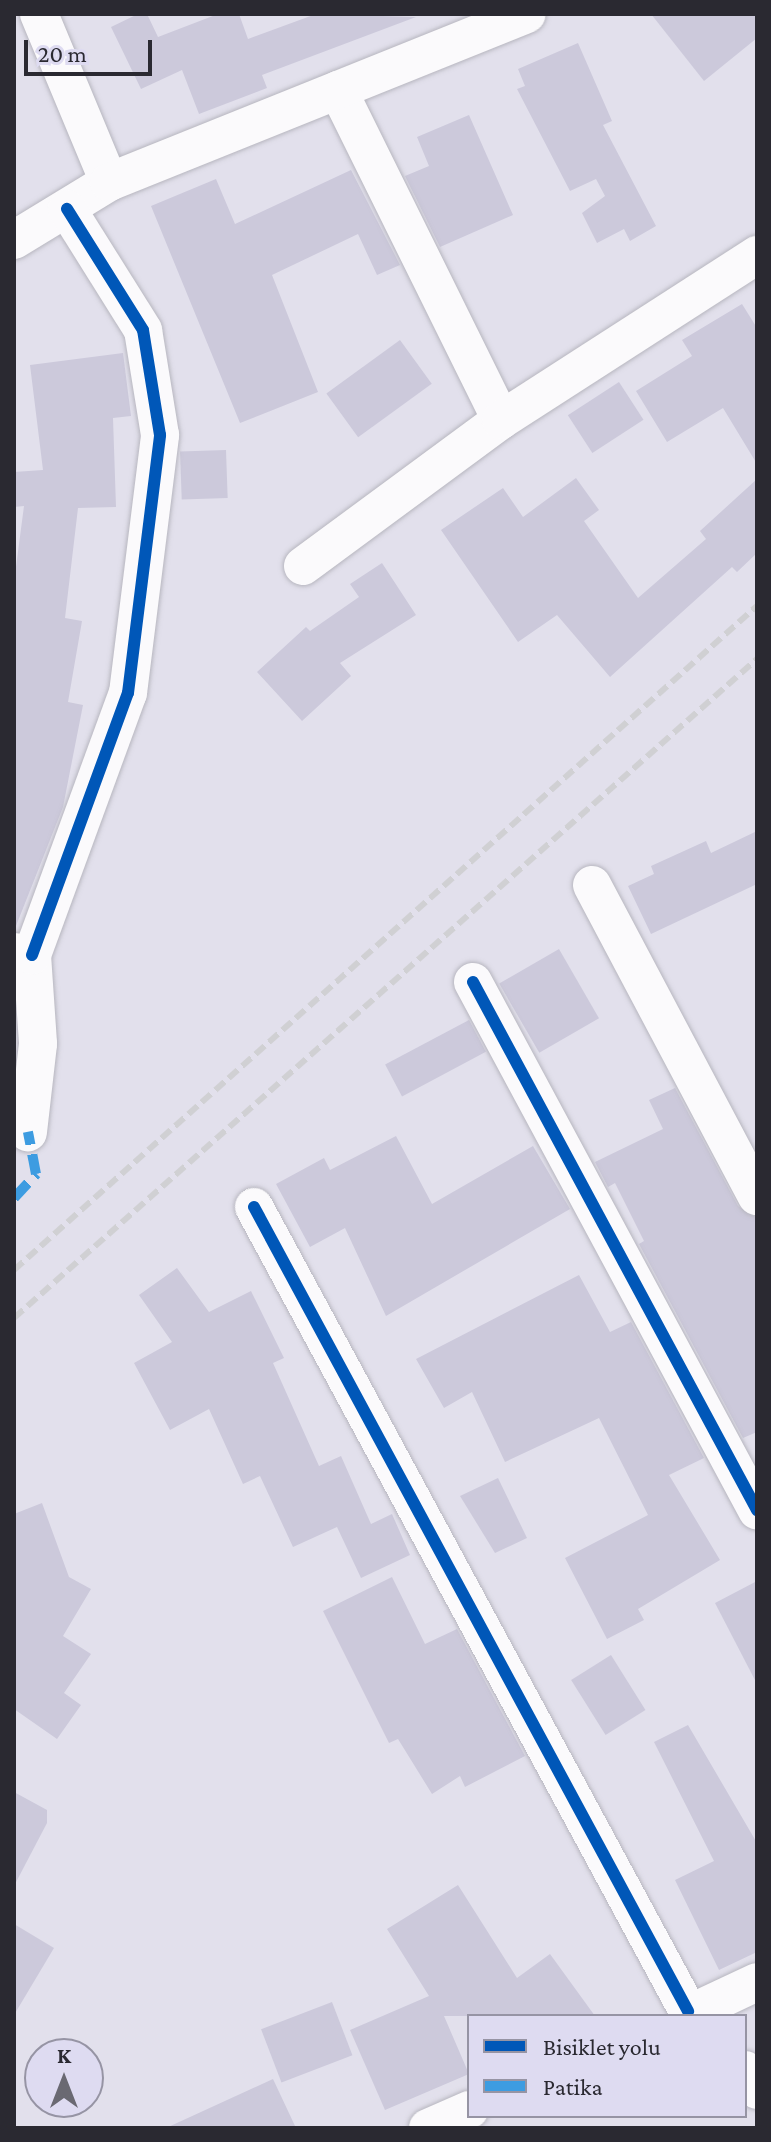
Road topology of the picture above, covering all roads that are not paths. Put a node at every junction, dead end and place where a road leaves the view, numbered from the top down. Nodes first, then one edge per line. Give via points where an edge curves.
1 (39, 14) edge
2 (526, 14) edge
3 (338, 90) junction
4 (109, 182) junction
5 (67, 209) junction
6 (14, 240) edge
7 (757, 255) edge
8 (501, 420) junction
9 (303, 566) dead end
10 (592, 885) dead end
11 (23, 953) edge
12 (473, 982) dead end
13 (28, 1132) dead end
14 (757, 1196) edge
15 (254, 1207) dead end
16 (757, 1510) edge
17 (757, 1982) edge
18 (696, 2012) edge
19 (467, 2111) edge
20 (428, 2128) edge

1 - 4 street
2 - 3 street
3 - 4 street
3 - 8 street
4 - 5 street
5 - 6 street
5 - 11 street via 143,330 160,435 128,693
7 - 8 street
8 - 9 street
10 - 14 street
11 - 13 street via 38,1044
12 - 16 street
15 - 18 street
17 - 18 street
19 - 20 street

